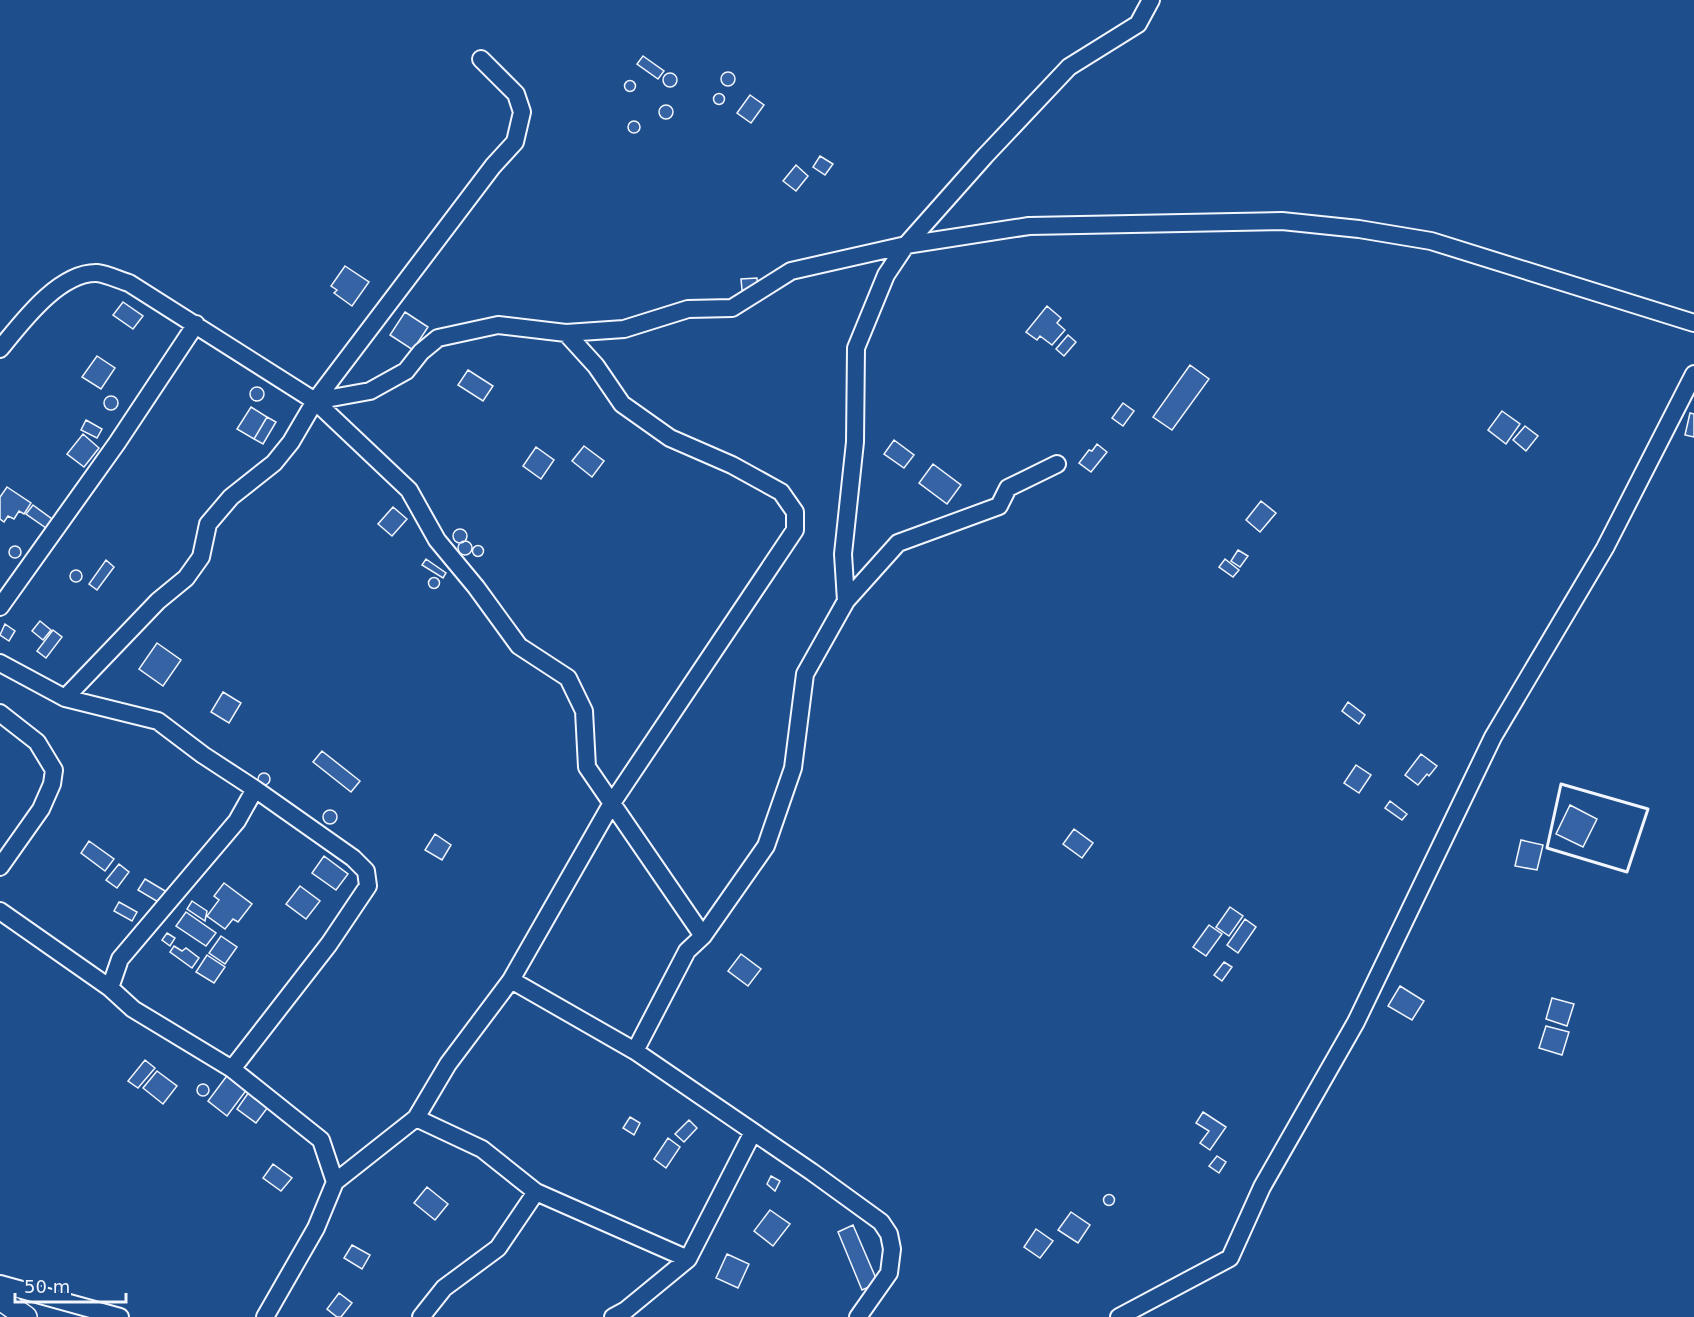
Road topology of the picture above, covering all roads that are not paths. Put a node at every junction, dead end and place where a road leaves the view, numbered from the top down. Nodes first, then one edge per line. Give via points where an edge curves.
1 (1151, 0) edge
2 (481, 59) dead end
3 (906, 245) junction
4 (1694, 323) edge
5 (196, 324) junction
6 (566, 333) junction
7 (0, 350) edge
8 (1694, 374) edge
9 (315, 400) junction
10 (1057, 464) dead end
11 (846, 601) junction
12 (0, 607) edge
13 (0, 663) edge
14 (65, 698) junction
15 (0, 713) edge
16 (255, 789) junction
17 (612, 803) junction
18 (0, 867) edge
19 (0, 911) edge
20 (703, 936) junction
21 (511, 980) junction
22 (110, 988) junction
23 (635, 1051) junction
24 (232, 1069) junction
25 (416, 1118) junction
26 (753, 1132) junction
27 (335, 1182) junction
28 (536, 1192) junction
29 (687, 1259) junction
30 (0, 1284) edge
31 (0, 1299) edge
32 (26, 1317) edge
33 (120, 1317) edge
34 (265, 1317) edge
35 (422, 1317) edge
36 (613, 1317) edge
37 (858, 1317) edge
38 (1119, 1317) edge

1 - 3 street via 1138,24 1069,67
2 - 9 street via 516,94 522,112 515,142
3 - 4 street via 1029,226 1282,221 1431,242
3 - 6 street via 791,271 732,308 688,309 624,329
3 - 11 street via 885,274 856,348 855,442 843,554
5 - 7 street via 129,283 98,273 72,278 52,292
5 - 9 street
5 - 12 street
6 - 9 street via 498,325 438,338 406,371 370,391
6 - 17 street via 596,366 622,404 670,438 782,492 795,512 795,530
8 - 38 street via 1605,548 1493,737 1356,1022 1262,1187 1230,1258
9 - 14 street via 274,464 231,497 208,524 201,557 186,578 158,601
9 - 17 street via 410,490 437,540 519,646 568,678 585,711 587,767
10 - 11 street via 1008,488 999,506 898,543
11 - 20 street via 805,674 793,768 766,846
13 - 14 street
14 - 16 street via 158,721
15 - 18 street via 37,742 54,770 41,809
16 - 22 street via 237,821 120,959
16 - 24 street via 353,858 366,872 368,886 329,944
17 - 20 street
17 - 21 street
19 - 22 street
20 - 23 street via 687,951
21 - 23 street
21 - 25 street via 448,1064
22 - 24 street via 133,1009
23 - 26 street
24 - 27 street via 321,1140
25 - 27 street
25 - 28 street via 482,1149
26 - 29 street
26 - 37 street via 881,1222 890,1234 889,1273
27 - 34 street via 316,1228
28 - 29 street
28 - 35 street via 498,1248 444,1288
29 - 36 street
30 - 33 street
31 - 32 main road

